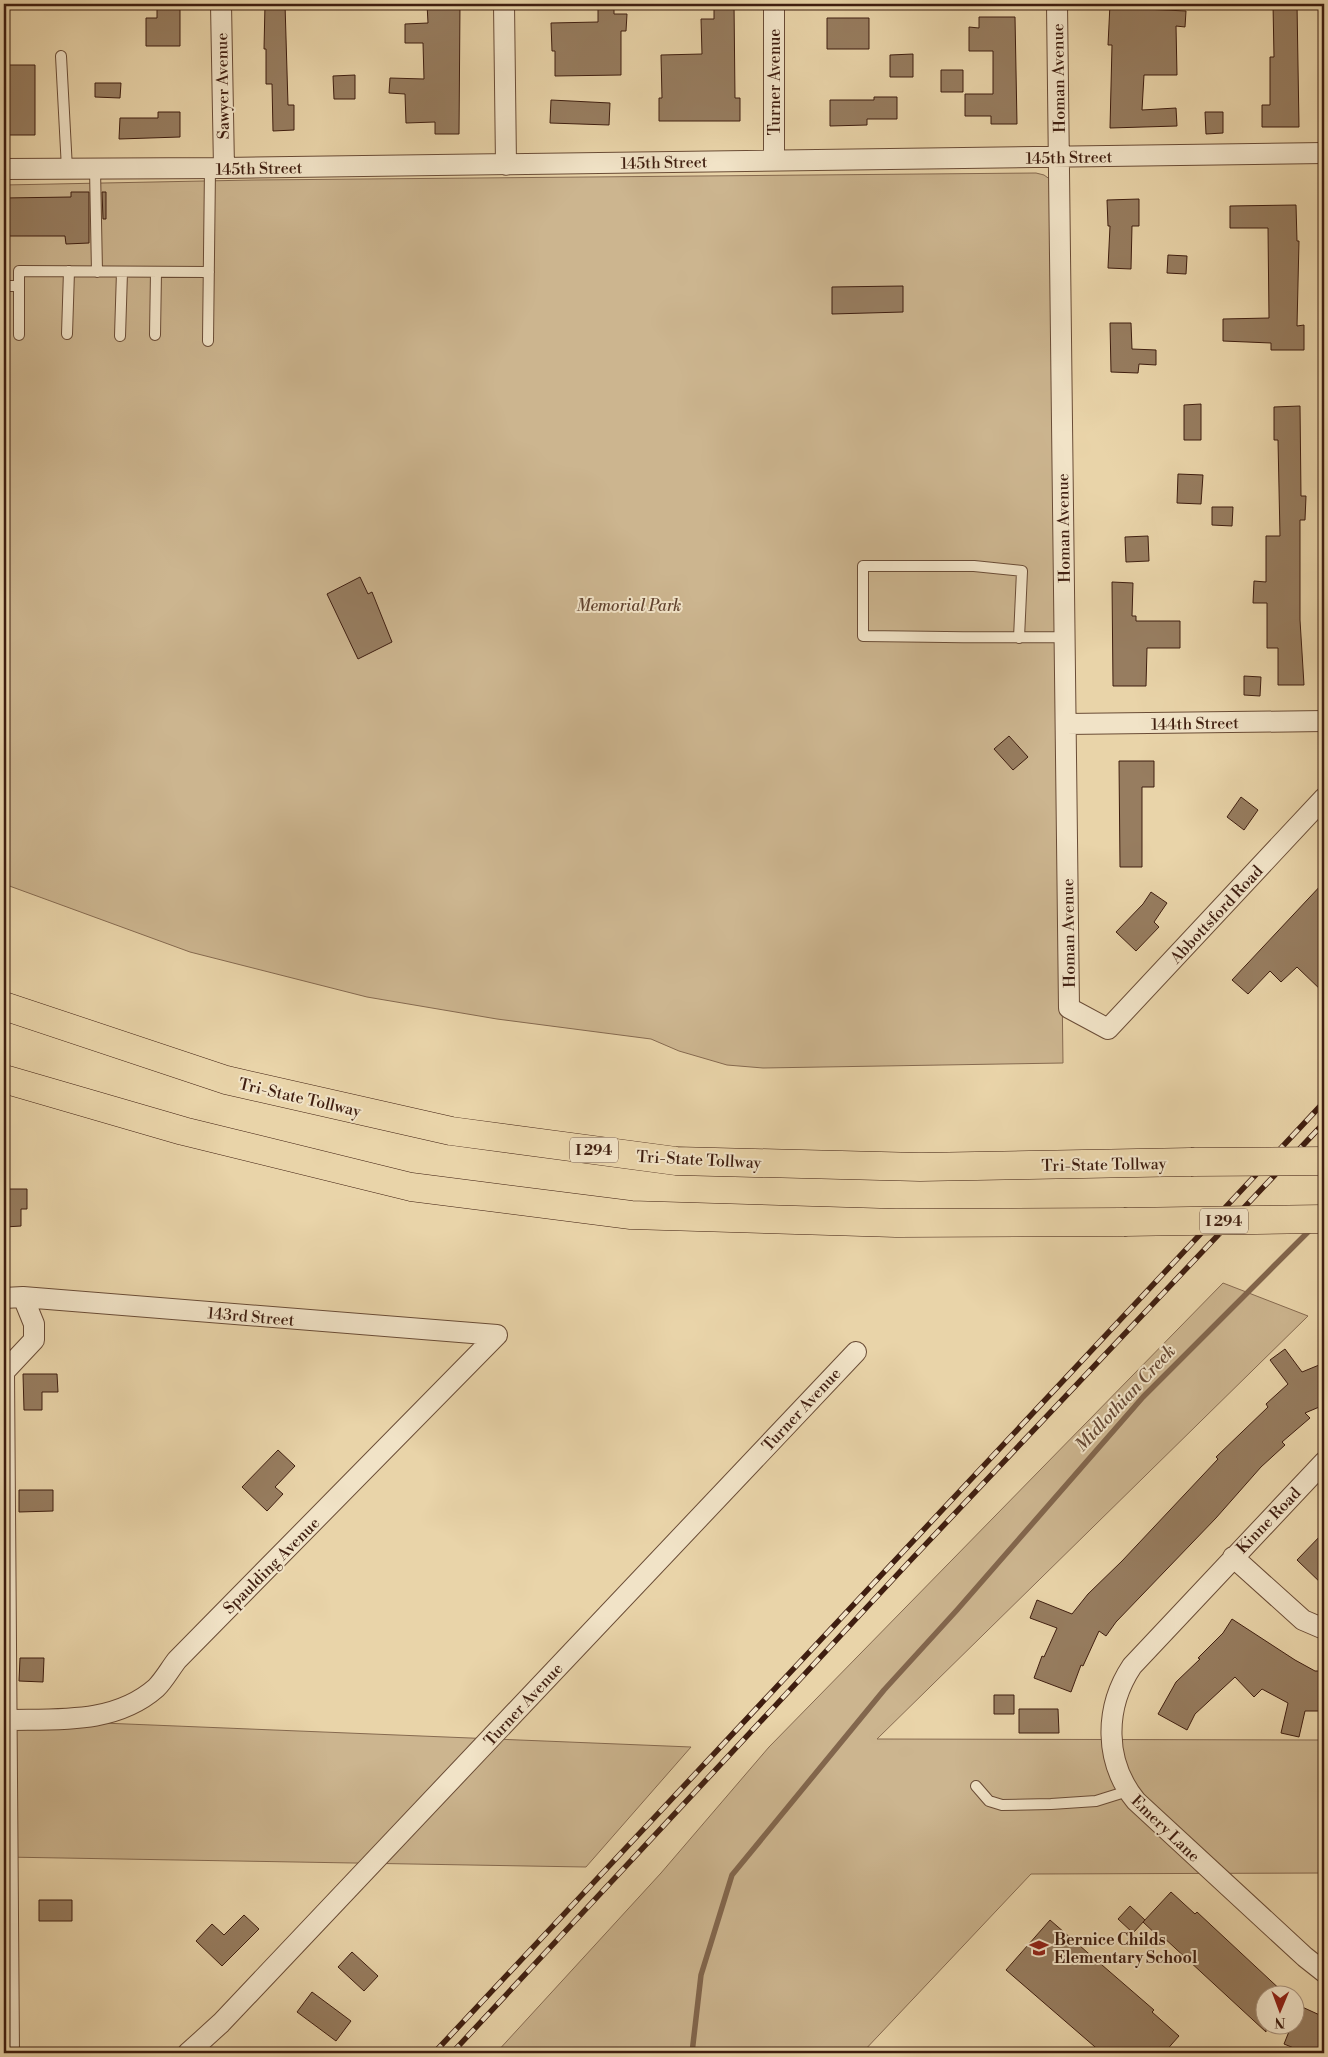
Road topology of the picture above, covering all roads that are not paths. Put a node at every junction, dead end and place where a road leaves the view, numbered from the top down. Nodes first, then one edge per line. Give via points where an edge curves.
1 (221, 4) edge
2 (504, 4) edge
3 (774, 4) edge
4 (1057, 4) edge
5 (61, 56) dead end
6 (1324, 154) edge
7 (1059, 157) junction
8 (774, 160) junction
9 (506, 165) junction
10 (217, 168) junction
11 (4, 169) edge
12 (67, 169) junction
13 (96, 169) junction
14 (69, 271) junction
15 (97, 272) junction
16 (122, 272) junction
17 (156, 272) junction
18 (209, 272) junction
19 (4, 286) edge
20 (19, 286) junction
21 (67, 334) dead end
22 (19, 335) dead end
23 (120, 336) dead end
24 (155, 336) dead end
25 (208, 341) dead end
26 (1064, 637) junction
27 (1019, 638) junction
28 (1324, 721) edge
29 (1066, 724) junction
30 (1324, 798) edge
31 (9, 1008) edge
32 (1108, 1029) joint
33 (9, 1081) edge
34 (1324, 1161) edge
35 (1324, 1219) edge
36 (13, 1298) edge
37 (498, 1335) joint
38 (856, 1352) dead end
39 (1324, 1462) edge
40 (1233, 1557) junction
41 (1324, 1629) edge
42 (8, 1720) junction
43 (976, 1786) dead end
44 (1128, 1791) junction
45 (1324, 1972) edge
46 (10, 2053) edge
47 (188, 2053) edge

1 - 10 street, Sawyer Avenue
2 - 9 street
3 - 8 street, Turner Avenue
4 - 7 street, Homan Avenue
5 - 12 lane
6 - 7 street, 145th Street
7 - 8 street, 145th Street
7 - 26 street, Homan Avenue
8 - 9 street, 145th Street
9 - 10 street, 145th Street
10 - 13 street, 145th Street
10 - 18 lane
11 - 12 street, 145th Street
12 - 13 street, 145th Street
13 - 15 lane
14 - 15 lane
14 - 20 lane via 19,271
14 - 21 lane
15 - 16 lane
16 - 17 lane
16 - 23 lane
17 - 18 lane
17 - 24 lane
18 - 25 lane
19 - 20 lane
20 - 22 lane
26 - 27 lane
26 - 29 street, Homan Avenue
27 - 27 lane via 862,636 863,566 974,566 1022,571
28 - 29 street, 144th Street
29 - 32 street, Homan Avenue via 1069,1008
30 - 32 street, Abbottsford Road
31 - 34 highway, Tri-State Tollway / I 294, bridge via 226,1080 451,1131 666,1160 920,1167
33 - 35 highway, I 294, bridge via 184,1131 411,1187 612,1212 896,1223
36 - 37 street, 143rd Street
36 - 42 street via 34,1324 34,1340 4,1372
37 - 42 street, Spaulding Avenue via 184,1653 156,1688 129,1706 107,1715
38 - 47 street, Turner Avenue via 221,2023
39 - 40 street, Kinne Road
40 - 41 street via 1303,1620
40 - 44 street, Emery Lane via 1121,1682 1114,1701 1112,1735 1116,1765
42 - 46 street
43 - 44 lane via 989,1801 1002,1805 1096,1801
44 - 45 street, Emery Lane via 1150,1815

